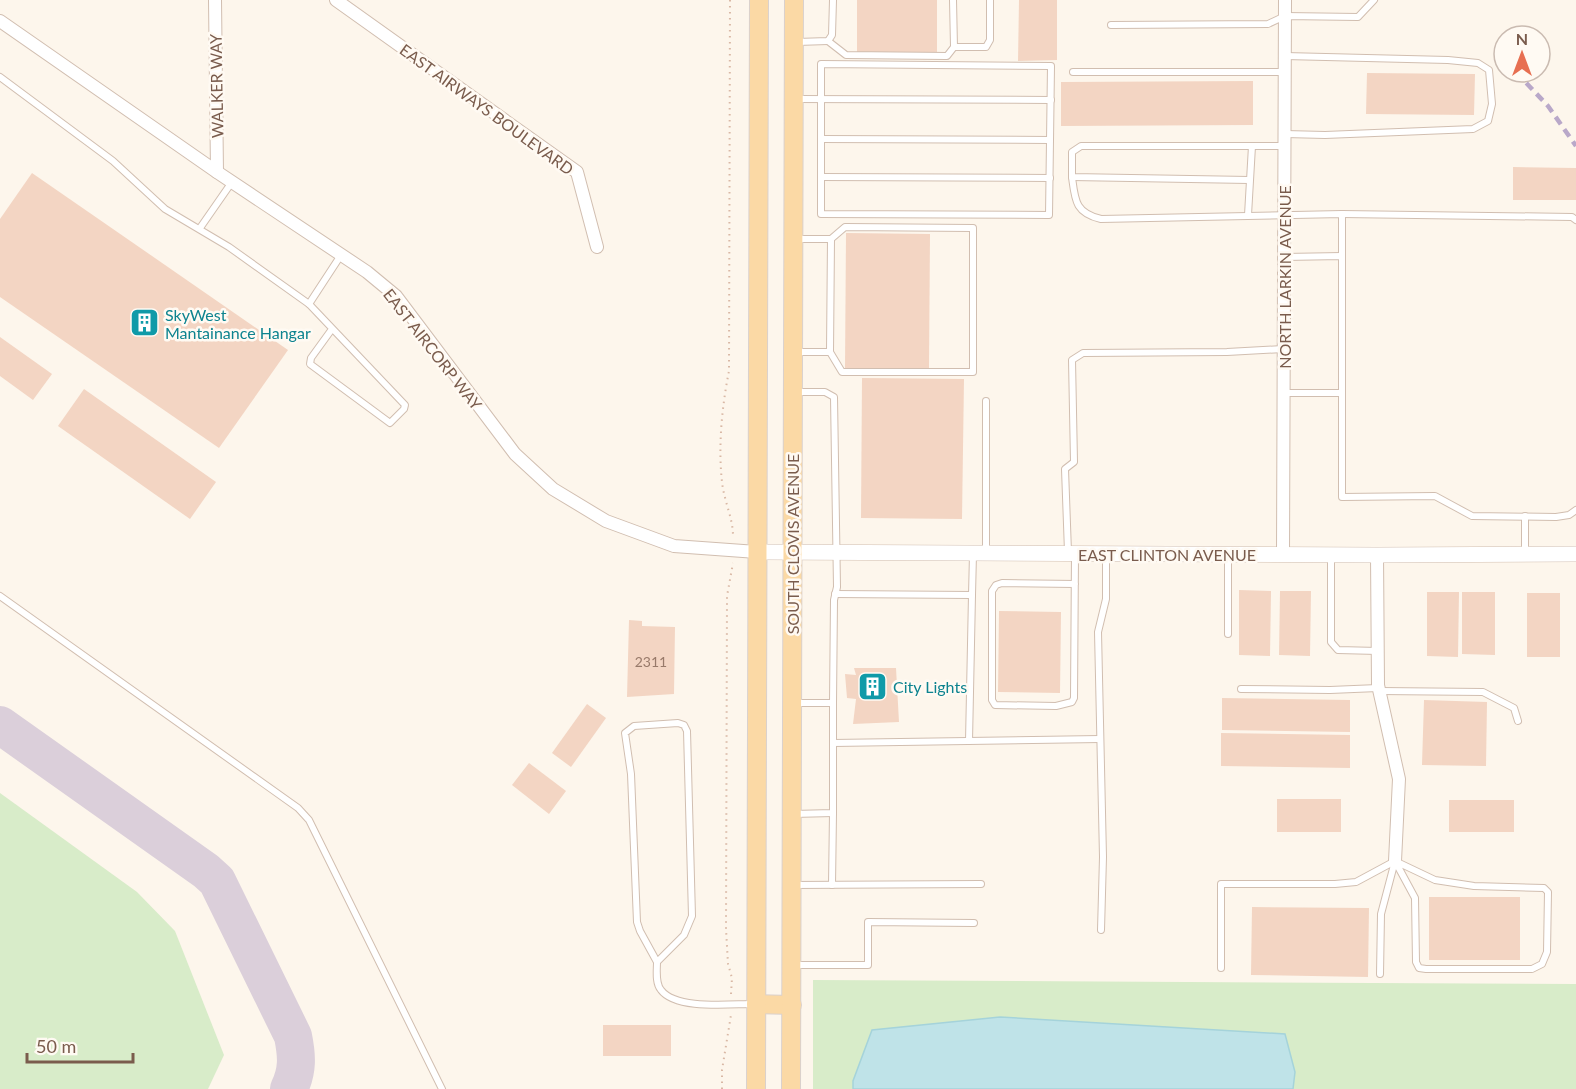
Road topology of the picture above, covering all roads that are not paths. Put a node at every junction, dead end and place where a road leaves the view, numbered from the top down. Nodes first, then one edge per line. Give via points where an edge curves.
1 (215, 0) edge
2 (336, 0) edge
3 (759, 0) edge
4 (794, 0) edge
5 (833, 0) edge
6 (953, 0) edge
7 (990, 0) edge
8 (1285, 0) edge
9 (1374, 0) edge
10 (1285, 16) junction
11 (0, 21) edge
12 (1111, 25) dead end
13 (828, 41) junction
14 (794, 42) junction
15 (954, 47) junction
16 (1285, 56) junction
17 (1073, 72) dead end
18 (1285, 72) junction
19 (0, 77) edge
20 (794, 99) junction
21 (821, 99) junction
22 (1051, 100) junction
23 (821, 139) junction
24 (1050, 140) junction
25 (1285, 140) junction
26 (1252, 146) junction
27 (217, 172) junction
28 (821, 177) junction
29 (1072, 177) junction
30 (1050, 178) junction
31 (1249, 180) junction
32 (232, 182) junction
33 (1342, 214) junction
34 (1248, 215) junction
35 (1284, 215) junction
36 (1576, 220) edge
37 (200, 228) junction
38 (793, 239) junction
39 (831, 239) junction
40 (597, 247) dead end
41 (342, 255) junction
42 (1342, 256) junction
43 (1284, 257) junction
44 (309, 304) junction
45 (332, 328) junction
46 (1284, 349) junction
47 (793, 352) junction
48 (831, 352) junction
49 (793, 392) junction
50 (1284, 393) junction
51 (1342, 393) junction
52 (987, 401) dead end
53 (1576, 510) edge
54 (1525, 516) junction
55 (757, 552) junction
56 (792, 552) junction
57 (837, 552) junction
58 (980, 553) junction
59 (1072, 553) junction
60 (1106, 553) junction
61 (1228, 554) junction
62 (1283, 554) junction
63 (1525, 554) junction
64 (1576, 554) edge
65 (1331, 555) junction
66 (1377, 555) junction
67 (1075, 584) junction
68 (835, 594) junction
69 (972, 595) junction
70 (0, 596) edge
71 (1228, 634) dead end
72 (1378, 651) junction
73 (1241, 689) dead end
74 (1379, 690) junction
75 (832, 703) junction
76 (792, 704) junction
77 (1518, 721) dead end
78 (1100, 740) junction
79 (969, 741) junction
80 (833, 743) junction
81 (833, 813) junction
82 (792, 814) junction
83 (1395, 861) junction
84 (981, 884) dead end
85 (792, 885) junction
86 (832, 885) junction
87 (974, 922) dead end
88 (1101, 930) dead end
89 (657, 962) junction
90 (792, 965) junction
91 (1221, 968) dead end
92 (1380, 974) dead end
93 (756, 1005) junction
94 (792, 1005) junction
95 (442, 1089) edge
96 (756, 1089) edge
97 (791, 1089) edge

1 - 27 street, WALKER WAY
2 - 40 street, EAST AIRWAYS BOULEVARD via 577,172
3 - 55 main road
4 - 14 main road, SOUTH CLOVIS AVENUE
5 - 13 lane via 832,35
6 - 15 lane
7 - 15 lane via 989,44
8 - 10 street, NORTH LARKIN AVENUE
9 - 10 lane via 1358,17
10 - 12 lane via 1268,24
10 - 16 street, NORTH LARKIN AVENUE
11 - 27 street, EAST AIRCORP WAY
13 - 14 lane
13 - 15 lane via 841,52 856,56 947,56
14 - 20 main road, SOUTH CLOVIS AVENUE
16 - 18 street, NORTH LARKIN AVENUE
16 - 25 lane via 1478,63 1489,70 1492,104 1488,121 1473,129
17 - 18 lane
18 - 25 street, NORTH LARKIN AVENUE
19 - 37 lane via 113,161 165,209
20 - 21 lane
20 - 38 main road, SOUTH CLOVIS AVENUE
21 - 22 lane
21 - 22 lane via 821,64 830,64 1051,66
21 - 23 lane
22 - 24 lane
23 - 24 lane
23 - 28 lane
24 - 30 lane
25 - 26 lane
25 - 35 street, NORTH LARKIN AVENUE
26 - 29 lane via 1081,146 1072,152
26 - 31 lane
27 - 32 street, EAST AIRCORP WAY
28 - 30 lane
28 - 30 lane via 821,214 1049,215
29 - 31 lane
29 - 34 lane via 1077,204 1084,213 1101,219
31 - 34 lane
32 - 37 lane
32 - 41 street, EAST AIRCORP WAY
33 - 35 lane
33 - 36 lane
33 - 42 lane
34 - 35 lane
35 - 43 street, NORTH LARKIN AVENUE
37 - 44 lane
38 - 39 lane
38 - 47 main road, SOUTH CLOVIS AVENUE
39 - 48 lane
39 - 48 lane via 845,227 973,228 973,372 842,372
41 - 44 lane
41 - 55 street, EAST AIRCORP WAY via 396,296 515,454 553,489 606,520 674,546
42 - 43 lane
42 - 51 lane
43 - 46 street, NORTH LARKIN AVENUE
44 - 45 lane
45 - 45 lane via 310,364 390,423 405,405
46 - 50 street, NORTH LARKIN AVENUE
46 - 59 lane via 1083,353 1072,360 1074,462 1065,469
47 - 48 lane
47 - 49 main road, SOUTH CLOVIS AVENUE
49 - 56 main road, SOUTH CLOVIS AVENUE
49 - 57 lane via 825,392 834,397
50 - 51 lane
50 - 62 street, NORTH LARKIN AVENUE
51 - 54 lane via 1342,497 1435,496 1472,516
52 - 58 lane
53 - 54 lane via 1556,517
54 - 63 lane
55 - 56 street, EAST CLINTON AVENUE
55 - 93 main road
56 - 57 street, EAST CLINTON AVENUE
56 - 76 main road, SOUTH CLOVIS AVENUE
57 - 58 street, EAST CLINTON AVENUE
57 - 68 lane
58 - 59 street, EAST CLINTON AVENUE
58 - 69 lane
59 - 60 street, EAST CLINTON AVENUE
59 - 67 lane
60 - 61 street, EAST CLINTON AVENUE
60 - 78 lane via 1106,599 1098,632
61 - 62 street, EAST CLINTON AVENUE
61 - 71 lane
62 - 65 street, EAST CLINTON AVENUE
63 - 64 street, EAST CLINTON AVENUE
63 - 66 street, EAST CLINTON AVENUE
65 - 66 street, EAST CLINTON AVENUE
65 - 72 lane via 1331,642 1338,651
66 - 72 street
67 - 67 lane via 1072,702 1056,706 995,705 992,591 1002,583
68 - 69 lane
68 - 75 lane
69 - 79 lane
70 - 95 lane via 298,808 309,820
72 - 74 street
73 - 74 lane
74 - 77 lane via 1483,692 1514,708
74 - 83 street via 1399,778
75 - 76 lane
75 - 80 lane
76 - 82 main road, SOUTH CLOVIS AVENUE
78 - 79 lane
78 - 88 lane
79 - 80 lane
80 - 81 lane
81 - 82 lane
81 - 86 lane
82 - 85 main road, SOUTH CLOVIS AVENUE
83 - 83 lane via 1415,898 1419,968 1532,969 1542,964 1547,952 1548,892 1544,888 1474,886 1435,880
83 - 91 lane via 1356,882 1221,884
83 - 92 lane via 1381,914
84 - 86 lane
85 - 86 lane
85 - 90 main road, SOUTH CLOVIS AVENUE
87 - 90 lane via 868,922 868,965
89 - 89 lane via 684,935 692,916 687,730 678,723 634,726 625,733 631,774 637,922
89 - 93 lane via 661,991 683,1003
90 - 94 main road, SOUTH CLOVIS AVENUE
93 - 94 main road
93 - 96 main road
94 - 97 main road, SOUTH CLOVIS AVENUE

